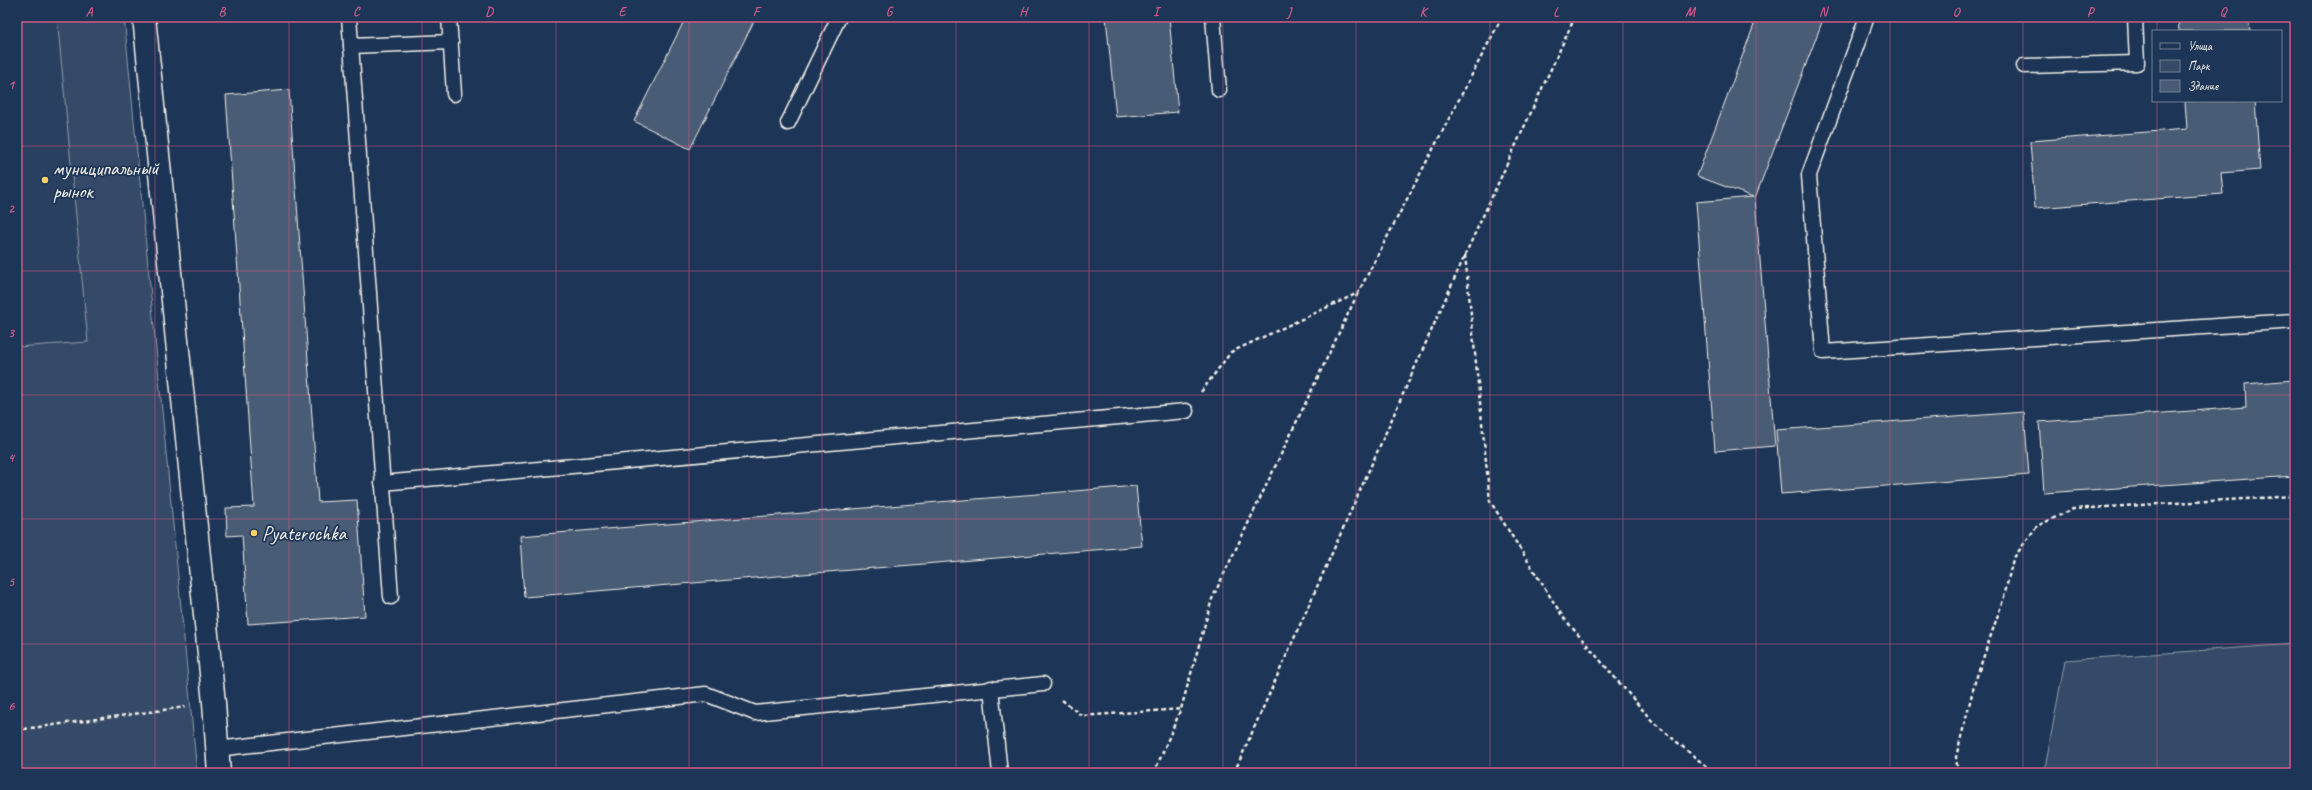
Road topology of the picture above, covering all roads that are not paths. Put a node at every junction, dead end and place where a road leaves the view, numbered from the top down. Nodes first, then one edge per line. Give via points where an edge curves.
1 (144, 17) edge
2 (349, 17) edge
3 (449, 17) edge
4 (839, 17) edge
5 (1213, 17) edge
6 (1867, 17) edge
7 (2135, 17) edge
8 (451, 42) junction
9 (350, 46) junction
10 (2024, 66) dead end
11 (1219, 90) dead end
12 (454, 94) dead end
13 (788, 122) dead end
14 (2295, 321) edge
15 (1186, 411) road end
16 (382, 483) junction
17 (391, 598) dead end
18 (1043, 684) road end
19 (991, 688) junction
20 (217, 749) junction
21 (219, 773) edge
22 (1000, 773) edge

1 - 20 street
2 - 9 lane
3 - 8 lane
4 - 13 lane
5 - 11 lane
6 - 14 lane via 1809,175 1823,352
7 - 10 lane via 2137,63
8 - 9 lane
8 - 12 lane
9 - 16 lane
15 - 16 lane
16 - 17 lane
18 - 19 lane
19 - 20 lane via 755,713 706,694
19 - 22 lane
20 - 21 street

